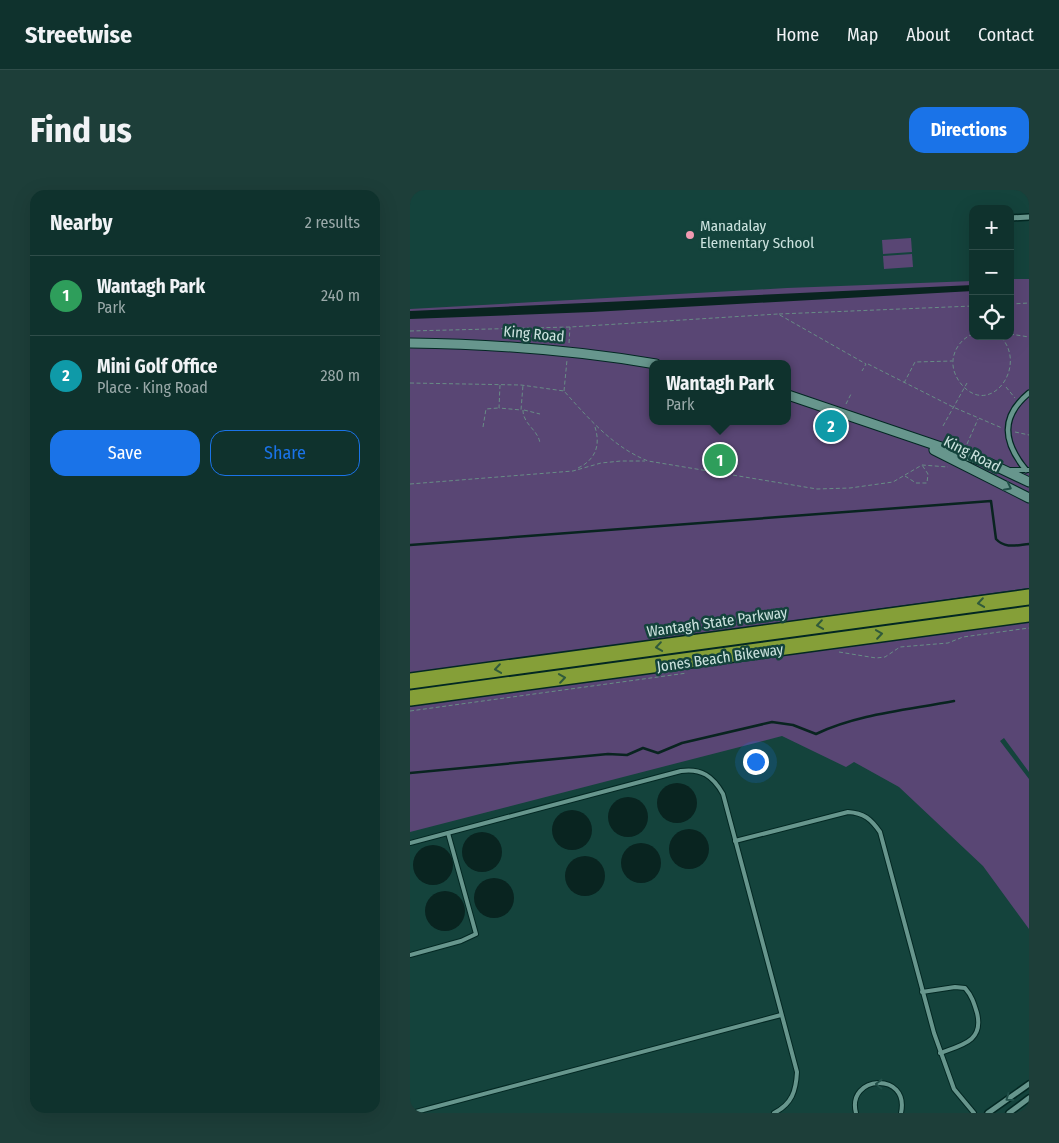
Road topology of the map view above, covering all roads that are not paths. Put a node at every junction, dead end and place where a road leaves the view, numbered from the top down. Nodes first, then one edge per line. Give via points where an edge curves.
1 (1029, 216) edge
2 (1014, 218) edge
3 (410, 343) edge
4 (649, 363) edge
5 (1029, 392) edge
6 (791, 396) edge
7 (902, 434) junction
8 (1006, 470) junction
9 (1027, 470) edge
10 (1029, 482) edge
11 (1029, 498) edge
12 (1029, 597) edge
13 (1029, 614) edge
14 (410, 681) edge
15 (410, 698) edge
16 (448, 833) junction
17 (735, 841) junction
18 (410, 843) edge
19 (410, 955) edge
20 (922, 992) junction
21 (781, 1015) junction
22 (940, 1053) junction
23 (1029, 1084) edge
24 (1029, 1098) edge
25 (412, 1113) edge
26 (774, 1113) edge
27 (856, 1113) edge
28 (901, 1113) edge
29 (974, 1113) edge
30 (988, 1113) edge
31 (1009, 1113) edge

1 - 2 street
3 - 4 street, King Road via 512,345
5 - 9 street via 1009,420 1007,430 1010,446
6 - 7 street, King Road
7 - 8 street, King Road
7 -> 11 street, King Road
8 - 9 lane
8 - 10 street, King Road
12 -> 14 highway, Wantagh State Parkway
15 -> 13 highway
16 - 17 lane via 695,769 716,782
16 - 18 lane
16 - 19 lane via 476,934
17 - 20 lane via 848,812 861,813 873,821 880,832
17 - 21 lane
20 - 22 lane
20 - 22 lane via 965,988 974,1002 979,1023 977,1032 960,1046
21 - 25 lane
21 - 26 lane via 796,1072 796,1087 792,1098
22 - 29 lane via 954,1089
23 -> 30 street
24 - 31 street
28 -> 27 lane via 902,1099 898,1092 892,1086 877,1082 858,1094

